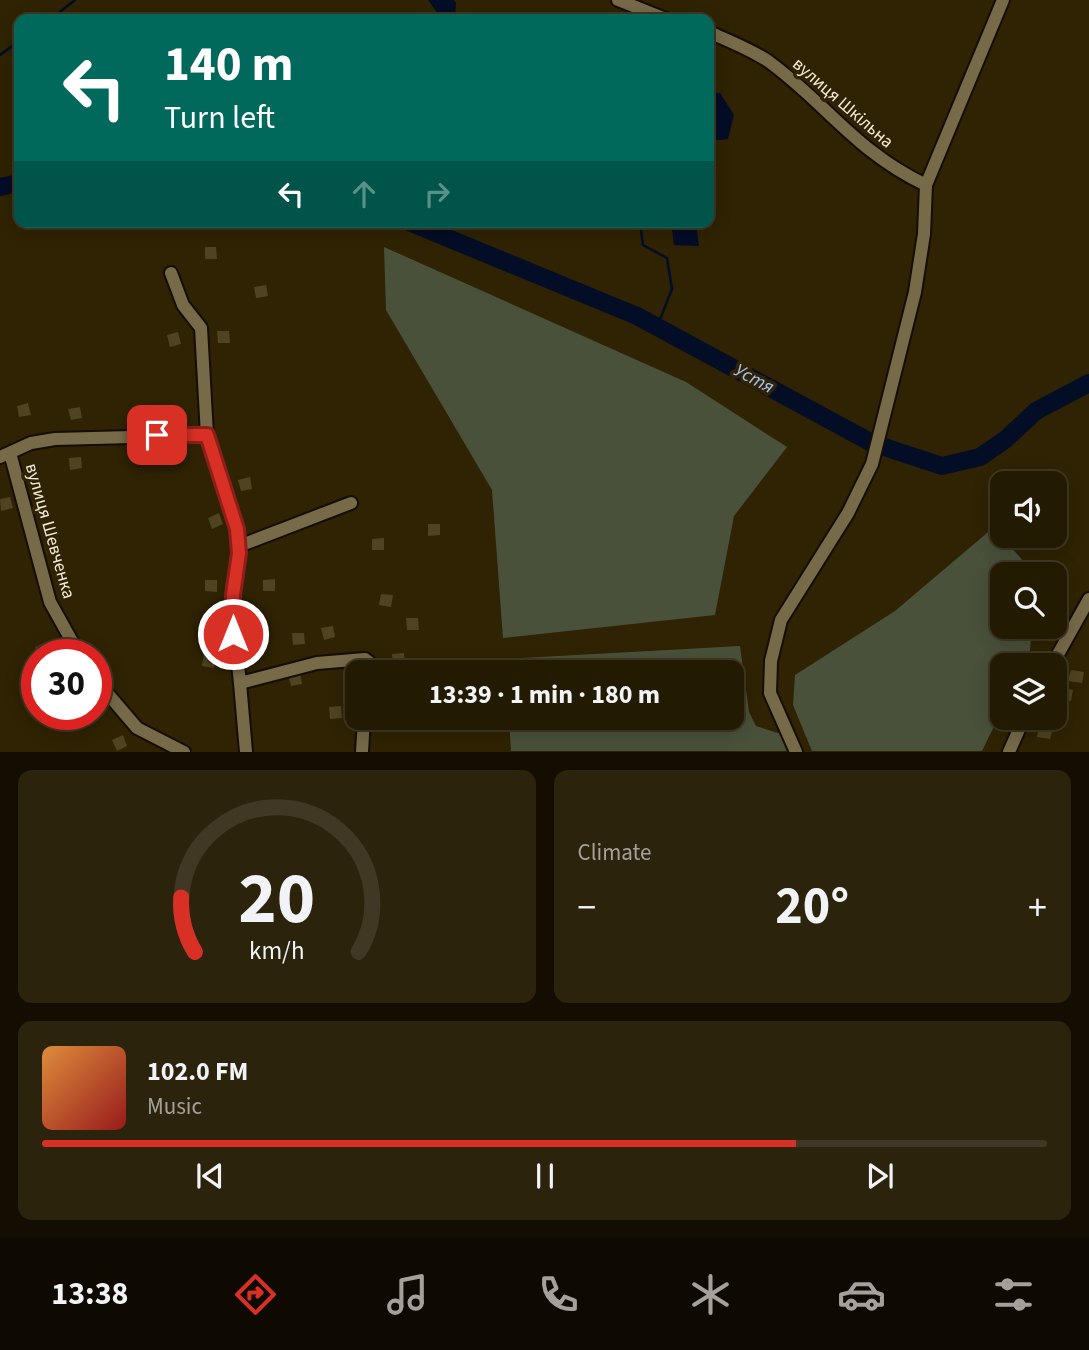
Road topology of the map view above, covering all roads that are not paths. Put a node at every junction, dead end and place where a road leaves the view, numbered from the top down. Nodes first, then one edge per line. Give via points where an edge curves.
1 (618, 0) edge
2 (1003, 0) edge
3 (653, 14) edge
4 (714, 35) edge
5 (926, 185) junction
6 (171, 273) dead end
7 (207, 435) junction
8 (5, 455) edge
9 (351, 503) dead end
10 (239, 546) junction
11 (1089, 599) edge
12 (71, 639) edge
13 (1059, 653) edge
14 (345, 660) edge
15 (240, 683) junction
16 (112, 698) edge
17 (363, 730) edge
18 (1019, 730) edge
19 (184, 751) edge
20 (246, 751) edge
21 (362, 751) edge
22 (796, 751) edge
23 (1009, 751) edge

1 - 3 street
2 - 5 street
4 - 5 street, вулиця Шкільна via 765,59 892,170
5 - 22 street via 915,292 872,464 848,513 781,620 771,661 770,693
6 - 7 street via 183,305 201,328
7 - 8 street via 55,439 31,443
7 - 10 street
8 - 12 street, вулиця Шевченка via 50,602
9 - 10 street
10 - 15 street via 232,609
11 - 13 street
14 - 15 street
15 - 20 street
16 - 19 street via 138,728
17 - 21 street
18 - 23 street

